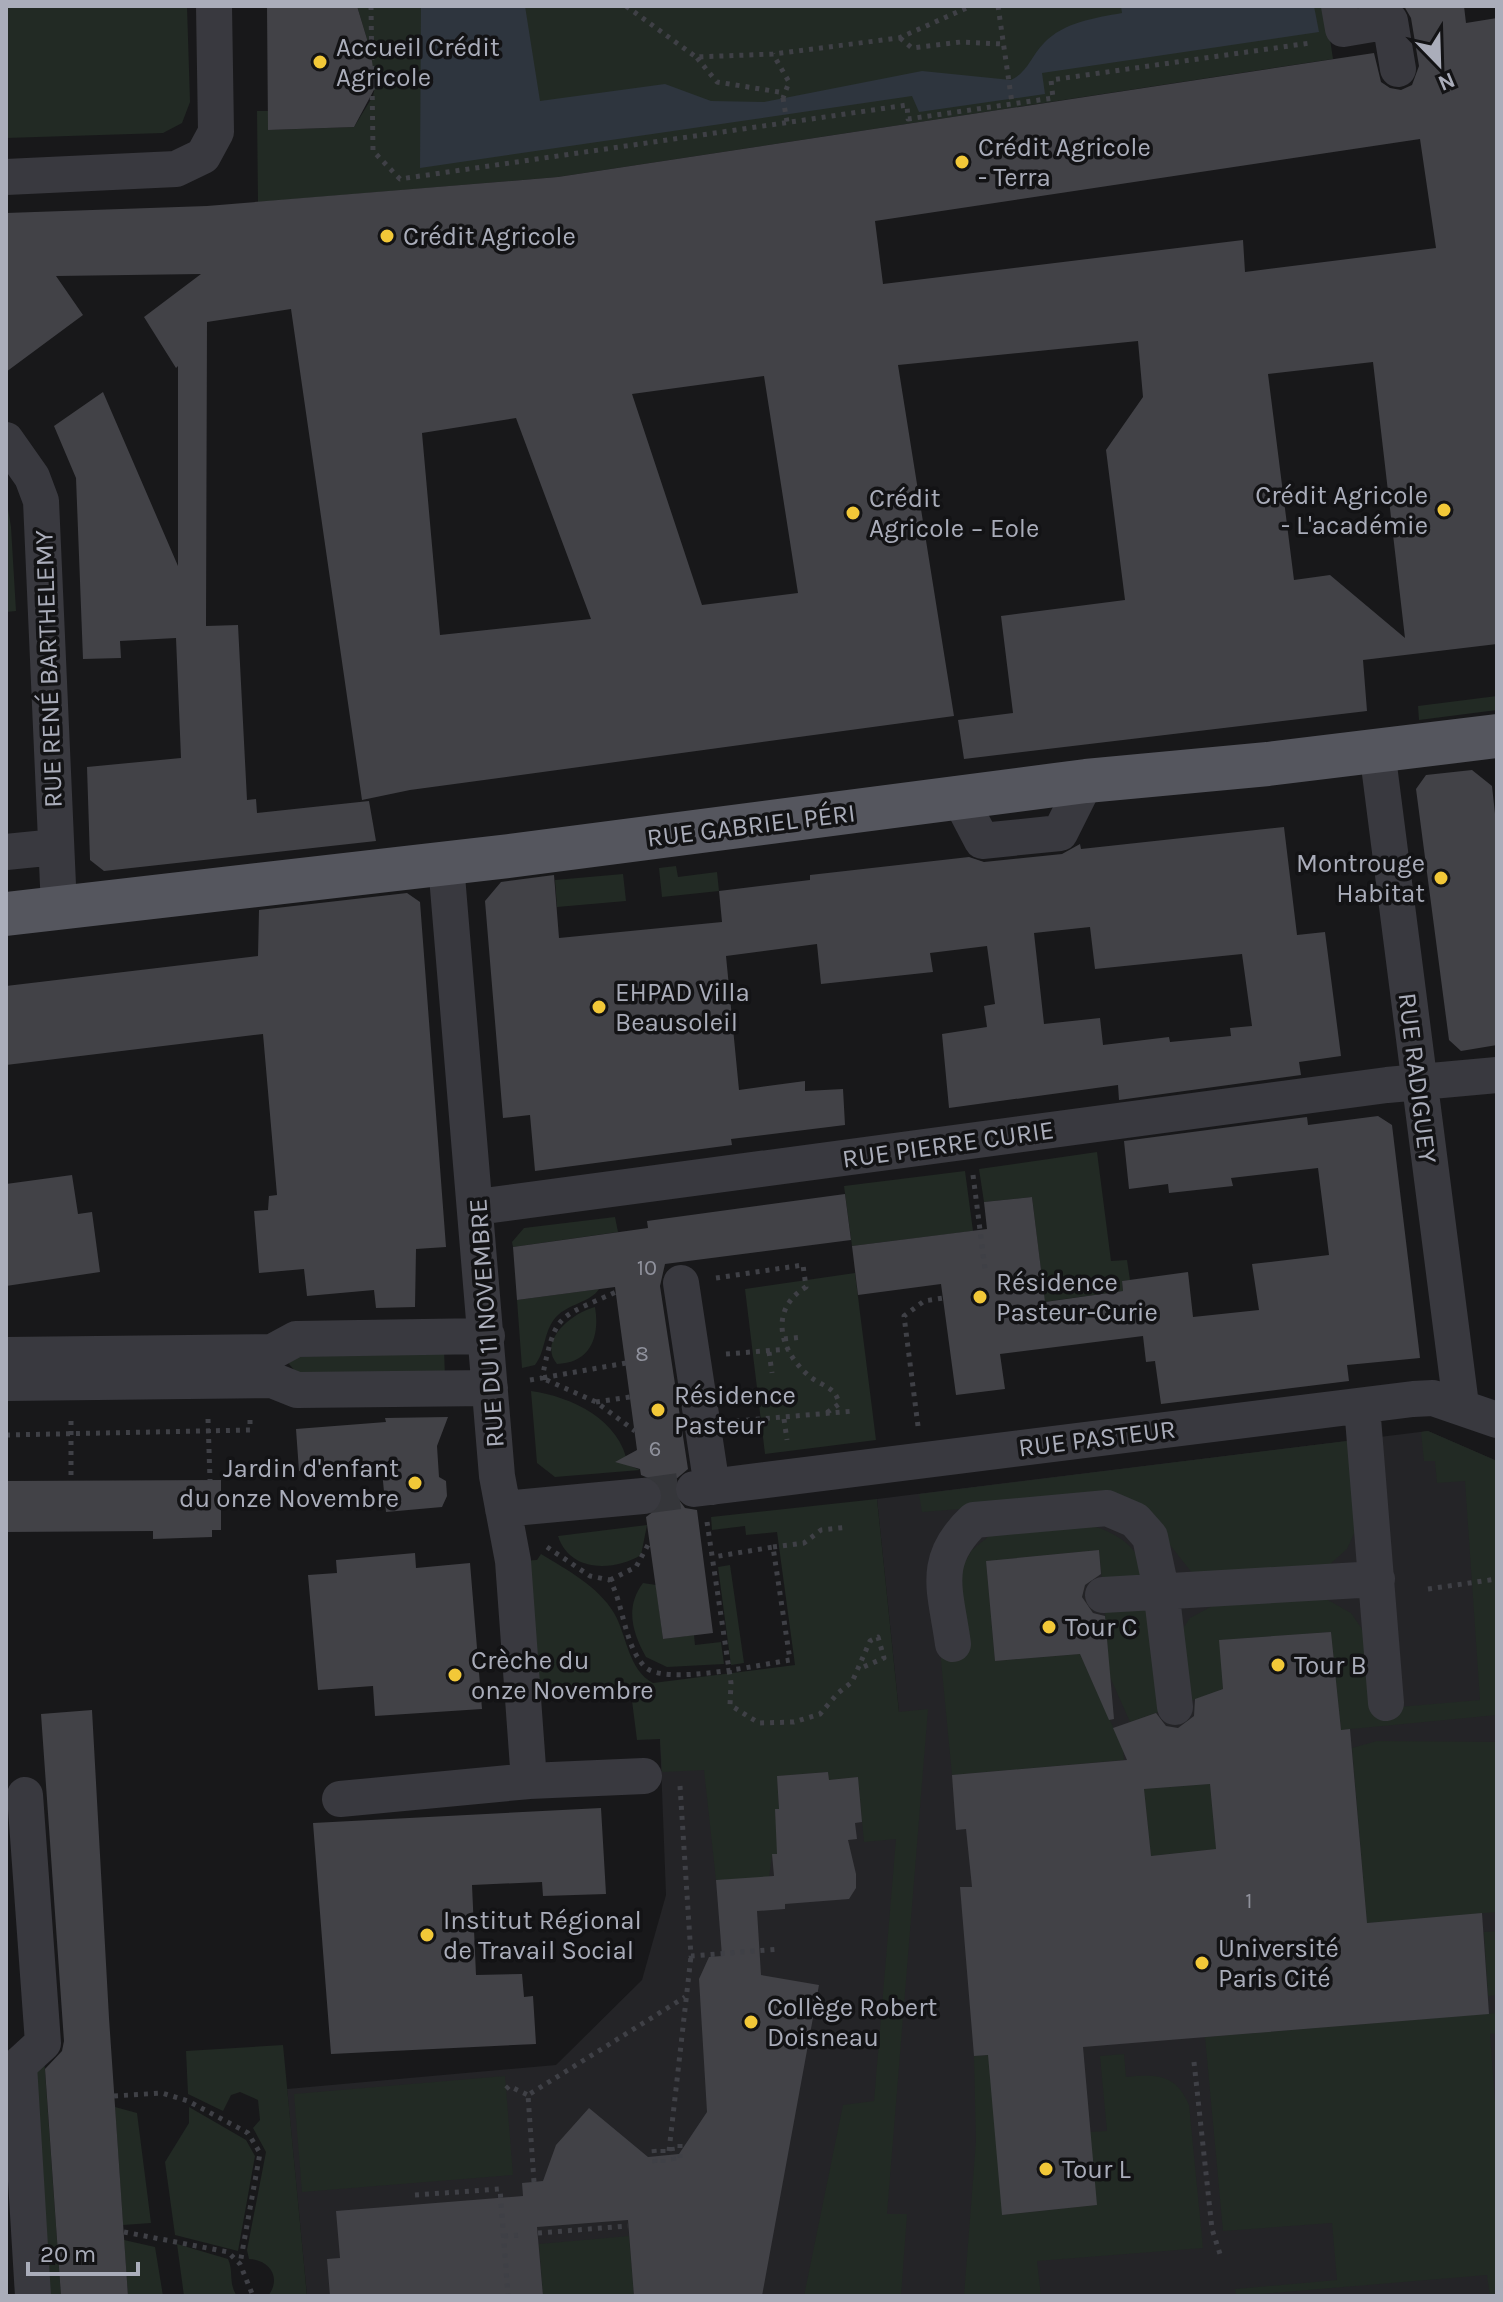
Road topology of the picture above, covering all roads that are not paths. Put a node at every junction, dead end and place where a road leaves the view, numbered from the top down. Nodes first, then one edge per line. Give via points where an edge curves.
1 (214, 6) edge
2 (1341, 17) edge
3 (1398, 69) dead end
4 (6, 177) edge
5 (6, 440) edge
6 (1497, 736) edge
7 (1377, 750) junction
8 (56, 847) junction
9 (6, 852) edge
10 (446, 864) junction
11 (59, 908) junction
12 (6, 914) edge
13 (1497, 1075) edge
14 (1419, 1081) junction
15 (477, 1207) junction
16 (681, 1283) road end
17 (487, 1336) junction
18 (6, 1355) edge
19 (272, 1366) junction
20 (6, 1383) edge
21 (490, 1388) junction
22 (1461, 1405) junction
23 (1362, 1406) junction
24 (1497, 1420) edge
25 (643, 1496) tunnel mouth
26 (503, 1509) junction
27 (1377, 1579) junction
28 (1161, 1589) junction
29 (1103, 1595) dead end
30 (953, 1644) dead end
31 (1386, 1703) dead end
32 (1175, 1707) dead end
33 (644, 1776) dead end
34 (529, 1781) junction
35 (25, 1795) dead end
36 (340, 1799) dead end
37 (33, 2296) edge

1 - 4 street via 216,132 203,156 176,169
2 - 3 street via 1390,21
5 - 8 street, RUE RENÉ BARTHELEMY via 32,477 41,501
6 - 7 main road, RUE GABRIEL PÉRI
7 - 10 main road, RUE GABRIEL PÉRI via 1086,781
7 - 14 street, RUE RADIGUEY
8 - 9 street
8 - 11 street, RUE RENÉ BARTHELEMY
10 - 11 main road, RUE GABRIEL PÉRI
10 - 15 street, RUE DU 11 NOVEMBRE
11 - 12 main road, RUE GABRIEL PÉRI
13 - 14 street, RUE PIERRE CURIE
14 - 15 street, RUE PIERRE CURIE
14 - 22 street, RUE RADIGUEY
15 - 17 street, RUE DU 11 NOVEMBRE
16 - 23 street, RUE PASTEUR via 702,1422 704,1498
17 - 19 street via 296,1339
17 - 21 street, RUE DU 11 NOVEMBRE
18 - 19 street
19 - 20 street
19 - 21 street via 297,1390
21 - 26 street, RUE DU 11 NOVEMBRE
22 - 23 street, RUE PASTEUR via 1433,1398
22 - 24 street, RUE PASTEUR
23 - 27 street
25 - 26 street
26 - 34 street, RUE DU 11 NOVEMBRE via 513,1561
27 - 28 street
27 - 31 street
28 - 29 street
28 - 30 street via 1150,1537 1135,1520 1107,1508 974,1520 946,1554
28 - 32 street
33 - 34 street
34 - 36 street
35 - 37 street via 43,2043 19,2065

